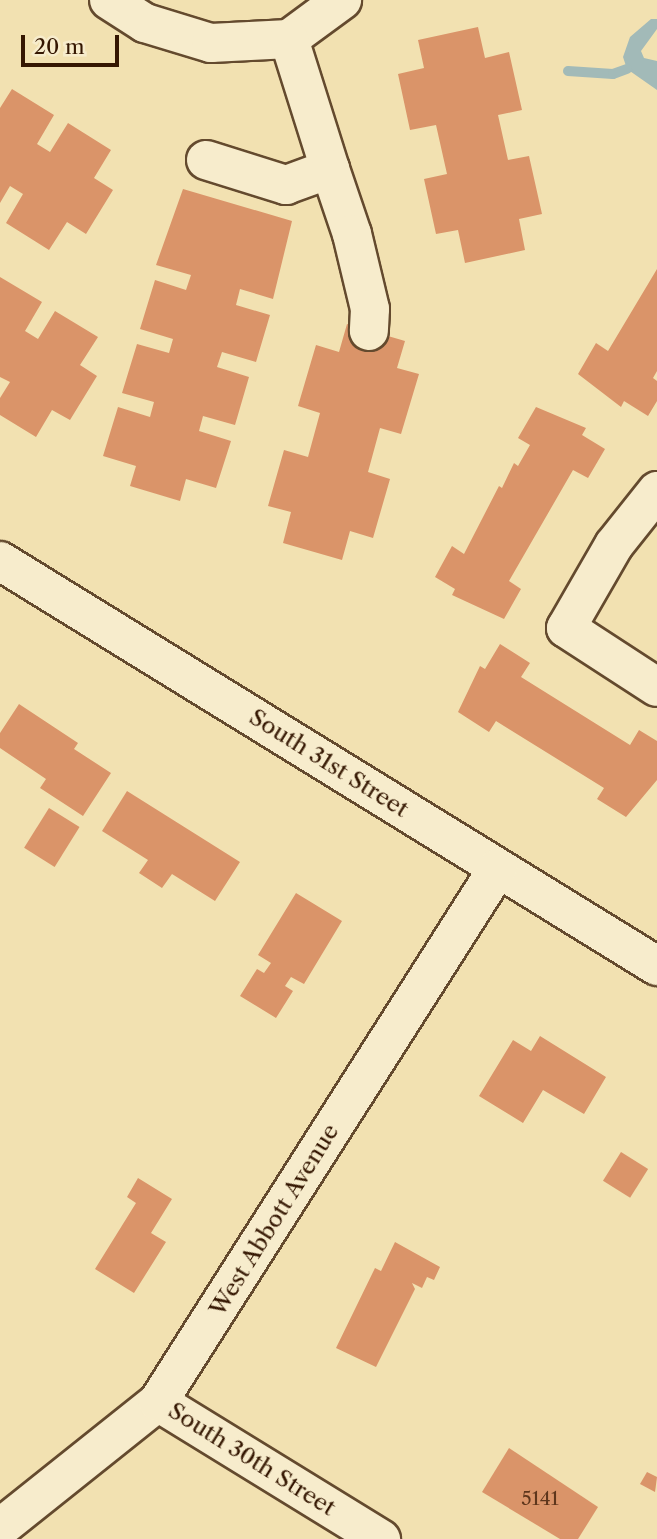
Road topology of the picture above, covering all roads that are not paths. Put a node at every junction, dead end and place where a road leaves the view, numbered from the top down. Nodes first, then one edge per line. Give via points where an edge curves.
1 (110, 0) edge
2 (342, 0) edge
3 (289, 39) junction
4 (206, 160) dead end
5 (330, 169) junction
6 (369, 331) dead end
7 (657, 491) edge
8 (0, 561) edge
9 (657, 687) edge
10 (498, 868) junction
11 (657, 966) edge
12 (158, 1402) junction
13 (0, 1528) edge
14 (381, 1539) edge

1 - 3 street via 145,23 211,43
2 - 3 street
3 - 5 street
4 - 5 street via 286,185
5 - 6 street via 352,234 370,309
7 - 9 street via 614,545 566,628
8 - 10 street, South 31st Street
10 - 11 street, South 31st Street
10 - 12 street, West Abbott Avenue
12 - 13 street, West Abbott Avenue
12 - 14 street, South 30th Street

